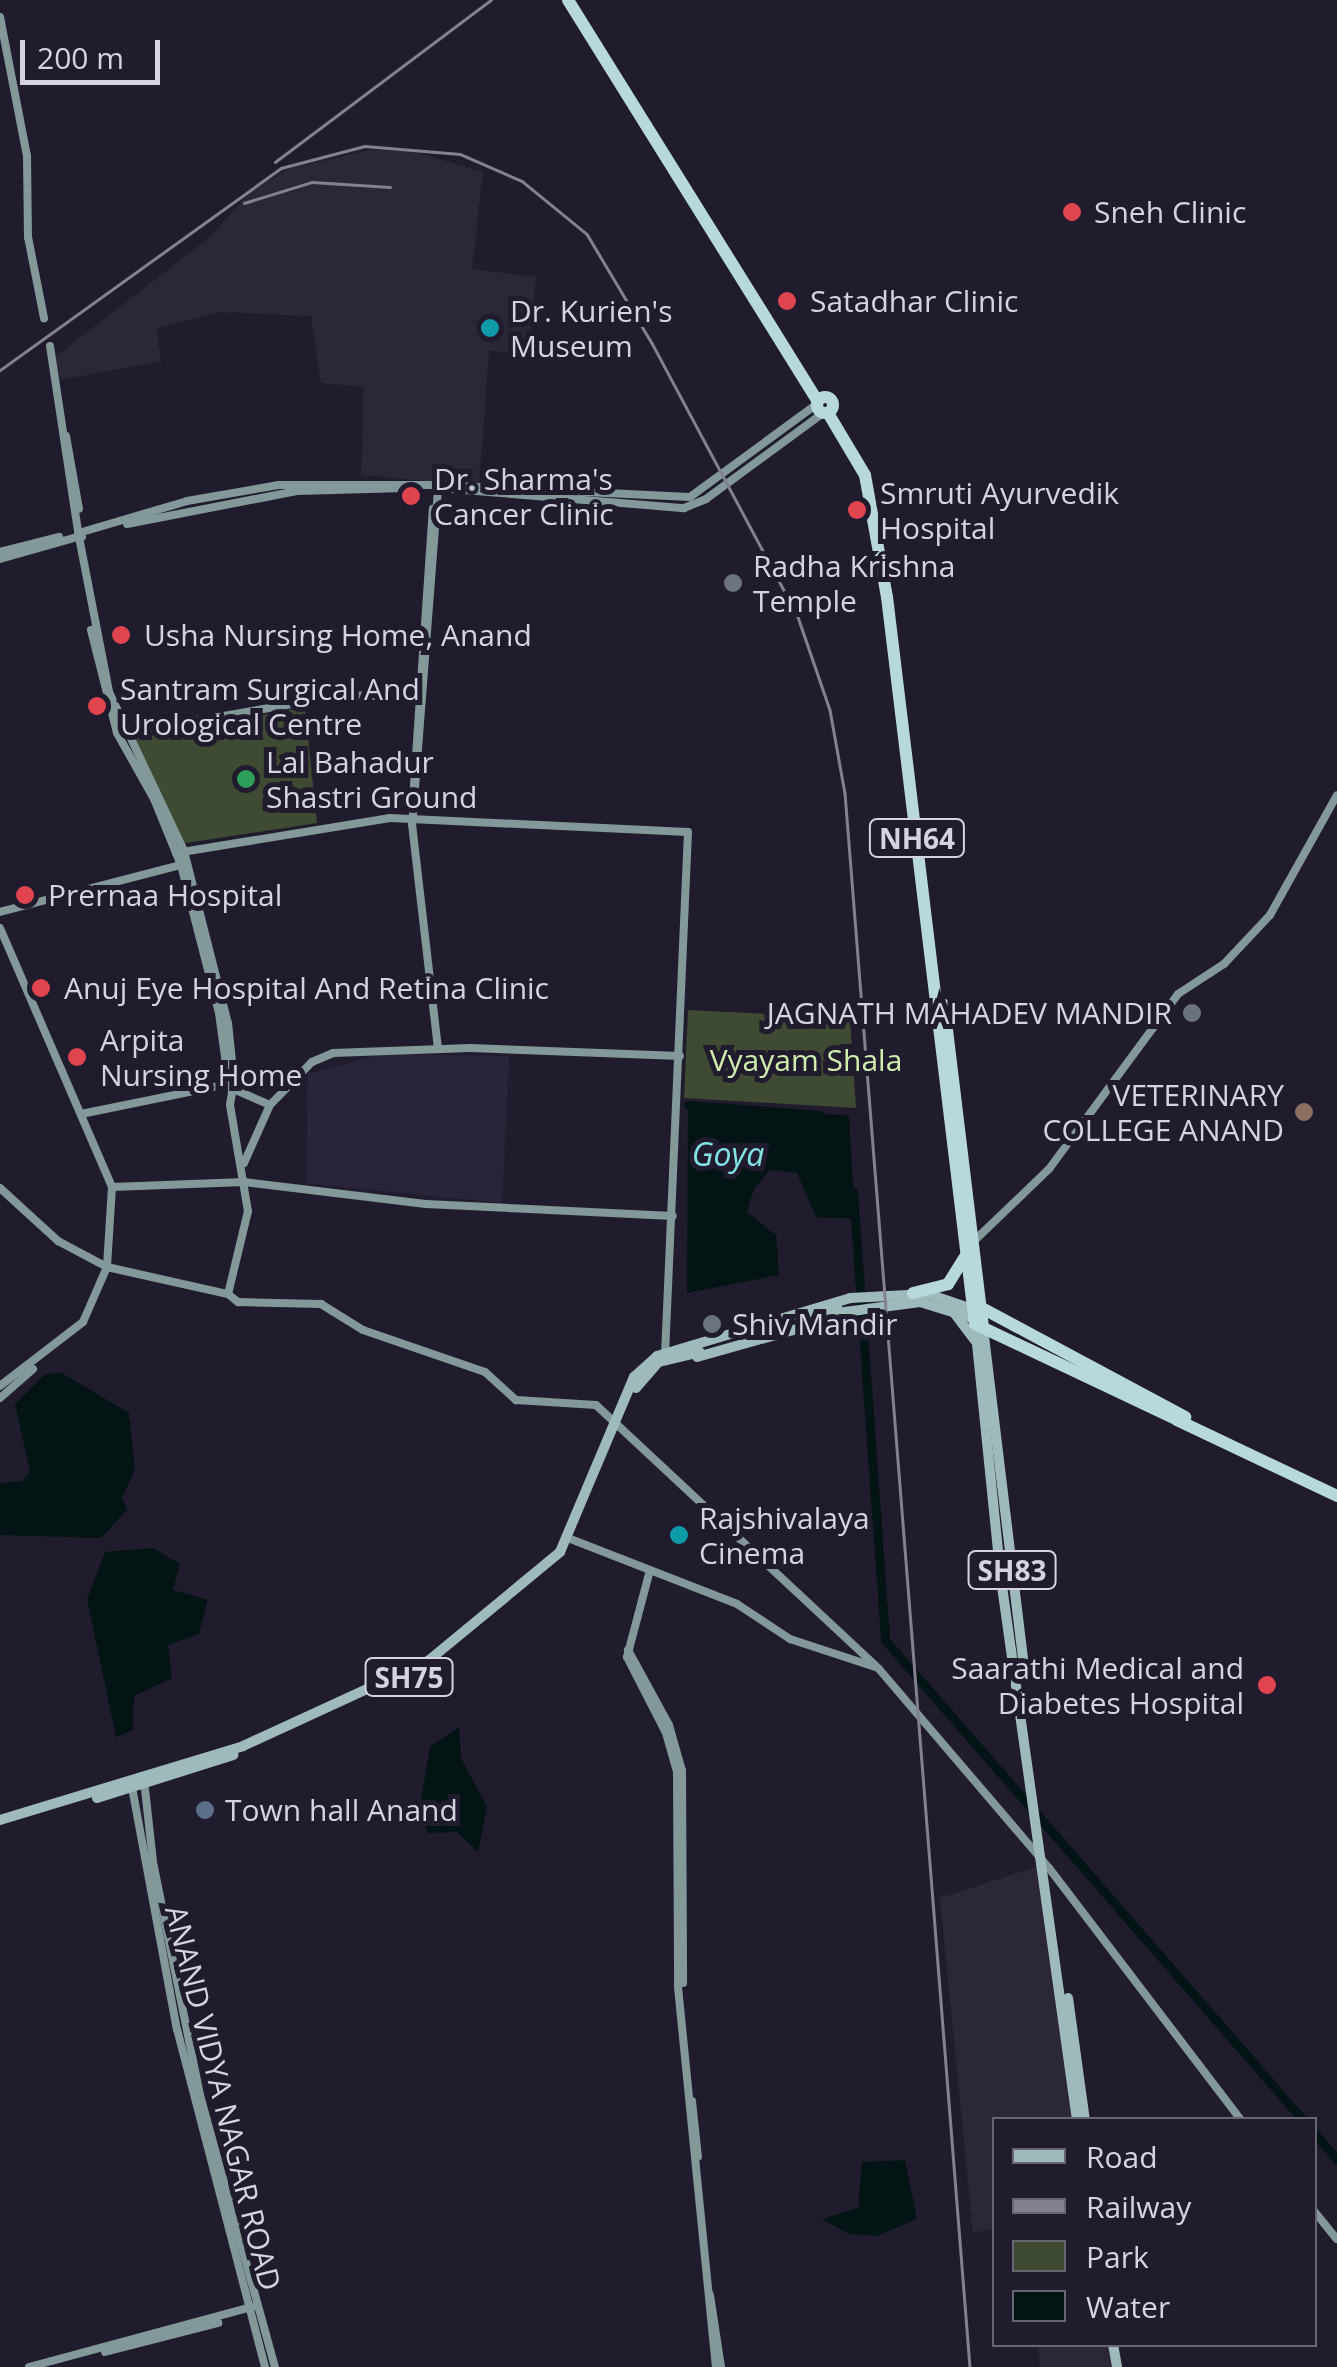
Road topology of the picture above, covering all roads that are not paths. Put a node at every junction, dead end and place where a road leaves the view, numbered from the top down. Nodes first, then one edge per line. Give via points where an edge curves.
1 (572, 0) edge
2 (0, 17) edge
3 (44, 318) dead end
4 (50, 346) dead end
5 (823, 406) junction
6 (437, 488) junction
7 (80, 534) junction
8 (0, 556) edge
9 (889, 588) junction
10 (419, 697) junction
11 (126, 733) junction
12 (1337, 795) edge
13 (412, 824) junction
14 (180, 852) junction
15 (184, 864) junction
16 (0, 912) edge
17 (0, 928) edge
18 (939, 1027) junction
19 (438, 1048) junction
20 (680, 1056) junction
21 (231, 1086) junction
22 (270, 1105) junction
23 (81, 1114) junction
24 (242, 1167) junction
25 (244, 1182) junction
26 (112, 1187) junction
27 (0, 1188) edge
28 (672, 1216) junction
29 (975, 1240) junction
30 (107, 1267) junction
31 (228, 1294) junction
32 (913, 1294) junction
33 (965, 1308) junction
34 (813, 1310) junction
35 (979, 1326) junction
36 (1008, 1331) junction
37 (47, 1355) junction
38 (667, 1358) junction
39 (0, 1386) edge
40 (0, 1398) edge
41 (1179, 1417) junction
42 (619, 1426) junction
43 (1337, 1488) edge
44 (1337, 1496) edge
45 (570, 1539) junction
46 (650, 1570) junction
47 (1006, 1587) junction
48 (879, 1669) junction
49 (137, 1782) junction
50 (1039, 1812) junction
51 (0, 1823) edge
52 (1046, 1864) junction
53 (1078, 2117) edge
54 (1086, 2117) edge
55 (1239, 2117) edge
56 (1317, 2215) edge
57 (1337, 2239) edge
58 (255, 2309) junction
59 (30, 2367) edge
60 (48, 2367) edge
61 (265, 2367) edge
62 (276, 2367) edge
63 (719, 2367) edge

1 - 5 highway, NH64
2 - 3 street via 28,156 28,237
4 - 7 street
5 - 6 street via 690,497
5 - 9 highway, NH64 via 871,475
6 - 7 street via 262,496
6 - 10 street
7 - 8 street
7 - 11 street via 102,662
7 - 14 street via 104,697
9 - 18 highway, NH64
9 - 29 highway, NH64
10 - 11 street via 343,695
10 - 13 street
11 - 14 street
12 - 29 street via 1270,915 1224,964 1178,994 1050,1170
13 - 14 street via 390,818
13 - 19 street
13 - 20 street via 688,832
14 - 15 street
15 - 16 street
15 - 21 street via 228,1023
17 - 23 street
18 - 32 highway via 964,1260 948,1284
18 - 33 highway, NH64
19 - 20 street
19 - 22 street via 322,1056
20 - 28 street
21 - 22 street
21 - 23 street
21 - 24 street
22 - 24 street
23 - 26 street
24 - 25 street
25 - 26 street
25 - 28 street via 426,1204
25 - 31 street via 248,1211
26 - 30 street
27 - 30 street via 58,1242
28 - 38 street
29 - 33 highway, NH64
30 - 31 street
30 - 37 street via 83,1322
31 - 42 street via 258,1305 321,1304 363,1330 485,1372 516,1400 584,1400
32 - 34 main road
32 - 36 main road via 959,1302
33 - 34 main road via 899,1302
33 - 35 highway, NH64
33 - 36 main road
33 - 41 highway
33 - 47 main road via 978,1350
34 - 38 main road
35 - 41 highway
35 - 47 main road, SH83
35 - 50 main road, SH83
36 - 41 main road
37 - 39 street
37 - 40 street
38 - 38 main road via 835,1297 839,1317
38 - 42 main road, SH75 via 636,1386
41 - 43 highway
41 - 44 highway
42 - 45 main road, SH75
42 - 48 street
45 - 46 street
45 - 49 main road, SH75 via 532,1585 426,1668 268,1742
46 - 48 street via 737,1604 790,1639
46 - 63 street via 628,1650 677,1772 678,1987
47 - 50 main road, SH83
48 - 52 street
49 - 51 main road, SH75
49 - 58 street, ANAND VIDYA NAGAR ROAD via 200,2095
50 - 52 main road, SH83
52 - 53 main road, SH83
52 - 54 main road, SH83
52 - 55 street
56 - 57 street
58 - 59 street
58 - 60 street
58 - 61 street, ANAND VIDYA NAGAR ROAD
58 - 62 street, ANAND VIDYA NAGAR ROAD

